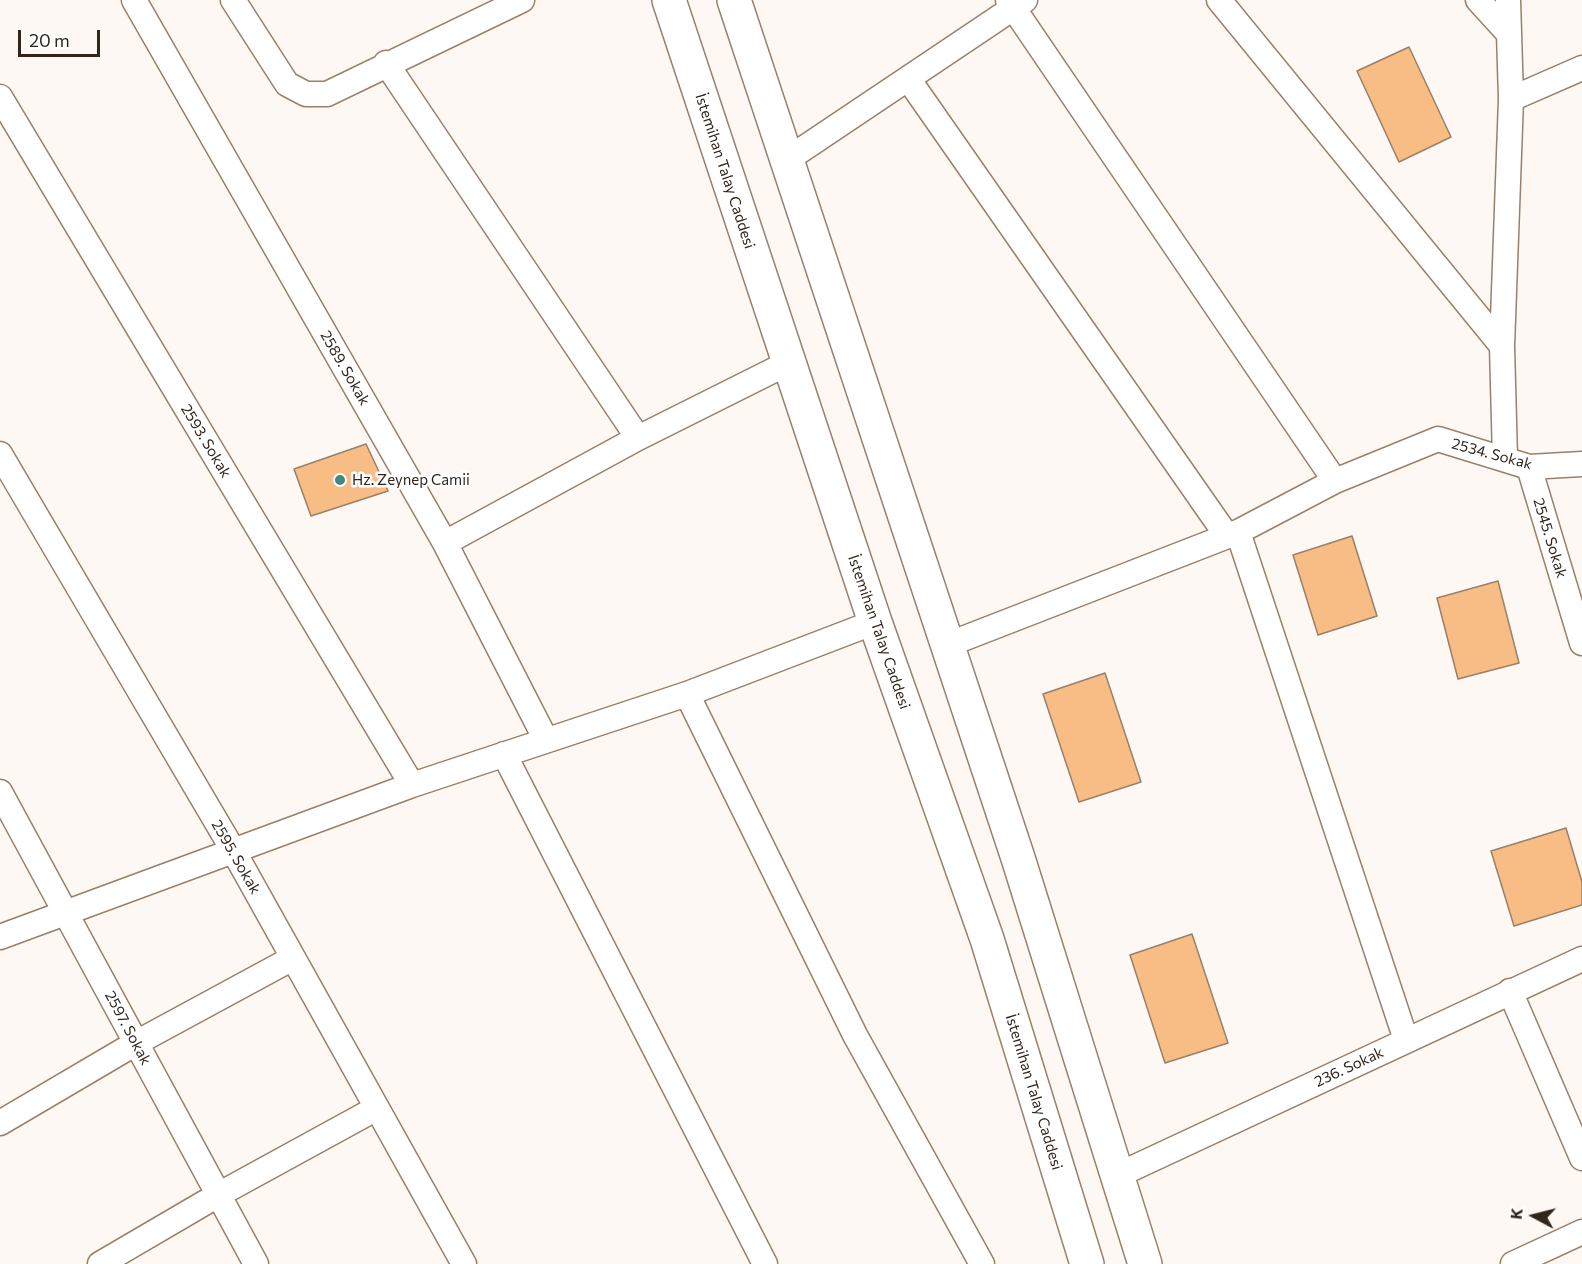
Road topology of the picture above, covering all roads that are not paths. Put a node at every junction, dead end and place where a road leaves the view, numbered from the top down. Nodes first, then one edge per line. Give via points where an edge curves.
1 (135, 0) edge
2 (233, 0) edge
3 (522, 0) edge
4 (669, 0) edge
5 (734, 0) edge
6 (1219, 0) edge
7 (1478, 0) edge
8 (1508, 0) edge
9 (1016, 3) edge
10 (1509, 34) junction
11 (387, 63) junction
12 (1582, 68) edge
13 (909, 80) junction
14 (1511, 99) junction
15 (1, 101) edge
16 (788, 159) junction
17 (1502, 346) junction
18 (788, 363) junction
19 (638, 438) junction
20 (0, 454) edge
21 (1504, 459) junction
22 (1582, 464) edge
23 (1529, 467) junction
24 (1335, 482) junction
25 (1232, 534) junction
26 (444, 543) junction
27 (875, 622) junction
28 (1582, 643) edge
29 (947, 645) junction
30 (687, 694) junction
31 (546, 740) junction
32 (504, 754) junction
33 (412, 785) junction
34 (0, 792) edge
35 (233, 850) junction
36 (66, 912) junction
37 (0, 937) edge
38 (293, 958) junction
39 (1582, 958) edge
40 (1510, 991) junction
41 (1407, 1040) junction
42 (136, 1043) junction
43 (377, 1108) junction
44 (0, 1123) edge
45 (1582, 1158) edge
46 (1116, 1176) junction
47 (218, 1195) junction
48 (1582, 1232) edge
49 (100, 1264) edge
50 (256, 1264) edge
51 (464, 1264) edge
52 (765, 1264) edge
53 (982, 1264) edge
54 (1087, 1264) edge
55 (1145, 1264) edge
56 (1513, 1264) edge

1 - 26 street, 2589. Sokak
2 - 11 street via 287,84 306,94 327,94
3 - 11 street
4 - 18 street, İstemihan Talay Caddesi
5 - 16 street
6 - 17 street
7 - 10 street
8 - 10 street
9 - 13 street
9 - 24 street
10 - 14 street
11 - 19 street
12 - 14 street
13 - 16 street
13 - 25 street
14 - 17 street
15 - 33 street, 2593. Sokak
16 - 29 street
17 - 21 street
18 - 19 street
18 - 27 street, İstemihan Talay Caddesi
19 - 26 street
20 - 35 street, 2595. Sokak
21 - 23 street, 2534. Sokak
21 - 24 street, 2534. Sokak via 1438,439
22 - 23 street, 2534. Sokak
23 - 28 street, 2545. Sokak
24 - 25 street
25 - 29 street
25 - 41 street
26 - 31 street, 2589. Sokak
27 - 30 street
27 - 54 street, İstemihan Talay Caddesi via 987,939
29 - 46 street via 1018,858
30 - 31 street
30 - 53 street via 855,1035
31 - 32 street
32 - 33 street
32 - 52 street
33 - 35 street
34 - 36 street, 2597. Sokak
35 - 36 street
35 - 38 street, 2595. Sokak
36 - 37 street
36 - 42 street, 2597. Sokak
38 - 42 street
38 - 43 street, 2595. Sokak
39 - 40 street, 236. Sokak
40 - 41 street, 236. Sokak
40 - 45 street
41 - 46 street, 236. Sokak
42 - 44 street
42 - 47 street, 2597. Sokak
43 - 47 street
43 - 51 street, 2595. Sokak
46 - 55 street
47 - 49 street
47 - 50 street, 2597. Sokak
48 - 56 street

